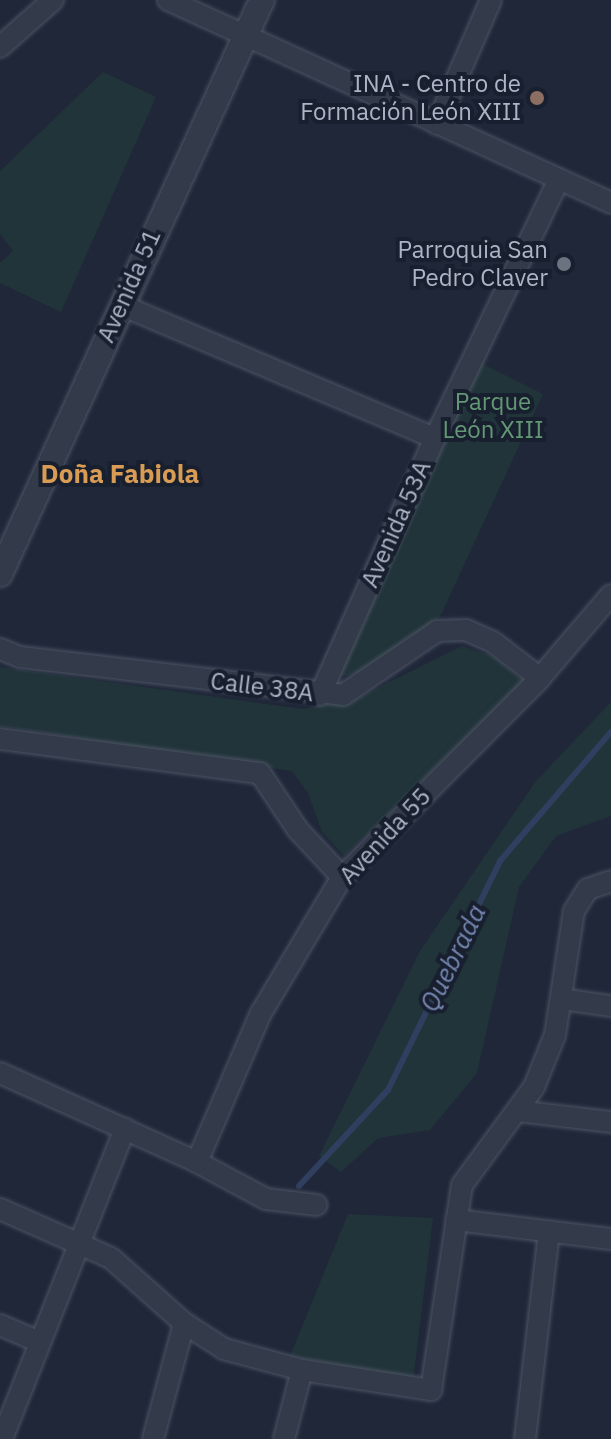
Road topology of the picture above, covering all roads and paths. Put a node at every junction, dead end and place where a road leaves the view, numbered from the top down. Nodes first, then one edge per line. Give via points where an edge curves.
1 (53, 0) edge
2 (168, 0) edge
3 (262, 0) edge
4 (491, 0) edge
5 (245, 34) junction
6 (0, 47) edge
7 (437, 124) junction
8 (558, 181) junction
9 (611, 203) edge
10 (121, 305) junction
11 (435, 438) junction
12 (0, 574) edge
13 (611, 595) edge
14 (0, 649) edge
15 (540, 678) junction
16 (320, 695) junction
17 (0, 739) edge
18 (342, 877) junction
19 (611, 881) edge
20 (561, 999) junction
21 (611, 1006) edge
22 (0, 1073) edge
23 (517, 1111) junction
24 (611, 1122) edge
25 (125, 1129) junction
26 (197, 1162) junction
27 (317, 1205) dead end
28 (0, 1209) edge
29 (456, 1220) junction
30 (549, 1231) junction
31 (611, 1239) edge
32 (77, 1243) junction
33 (184, 1323) junction
34 (0, 1325) edge
35 (37, 1341) junction
36 (302, 1370) junction
37 (2, 1435) edge
38 (153, 1439) edge
39 (284, 1439) edge
40 (525, 1439) edge

1 - 6 street
2 - 5 street
3 - 5 street, Avenida 51
4 - 7 street
5 - 7 street
5 - 10 street, Avenida 51
7 - 8 street
8 - 9 street
8 - 11 street, Avenida 53A
10 - 11 street
10 - 12 street, Avenida 51
11 - 16 street, Avenida 53A
13 - 15 street, Avenida 55
14 - 16 street, Calle 38A via 20,657
15 - 16 street, Calle 38A via 493,642 466,630 443,631 343,695
15 - 18 street, Avenida 55
17 - 18 street via 260,773 298,830
18 - 26 street, Avenida 55 via 261,1013
19 - 20 street via 588,889 571,921
20 - 21 street
20 - 23 street via 550,1052
22 - 25 street
23 - 24 street
23 - 29 street via 467,1174
25 - 26 street
25 - 32 street
26 - 27 street via 266,1199
28 - 32 street
29 - 30 street
29 - 36 street via 432,1390
30 - 31 street
30 - 40 street
32 - 33 street via 130,1272
32 - 35 street
33 - 36 street via 231,1351
33 - 38 street
34 - 35 street
35 - 37 street
36 - 39 street

